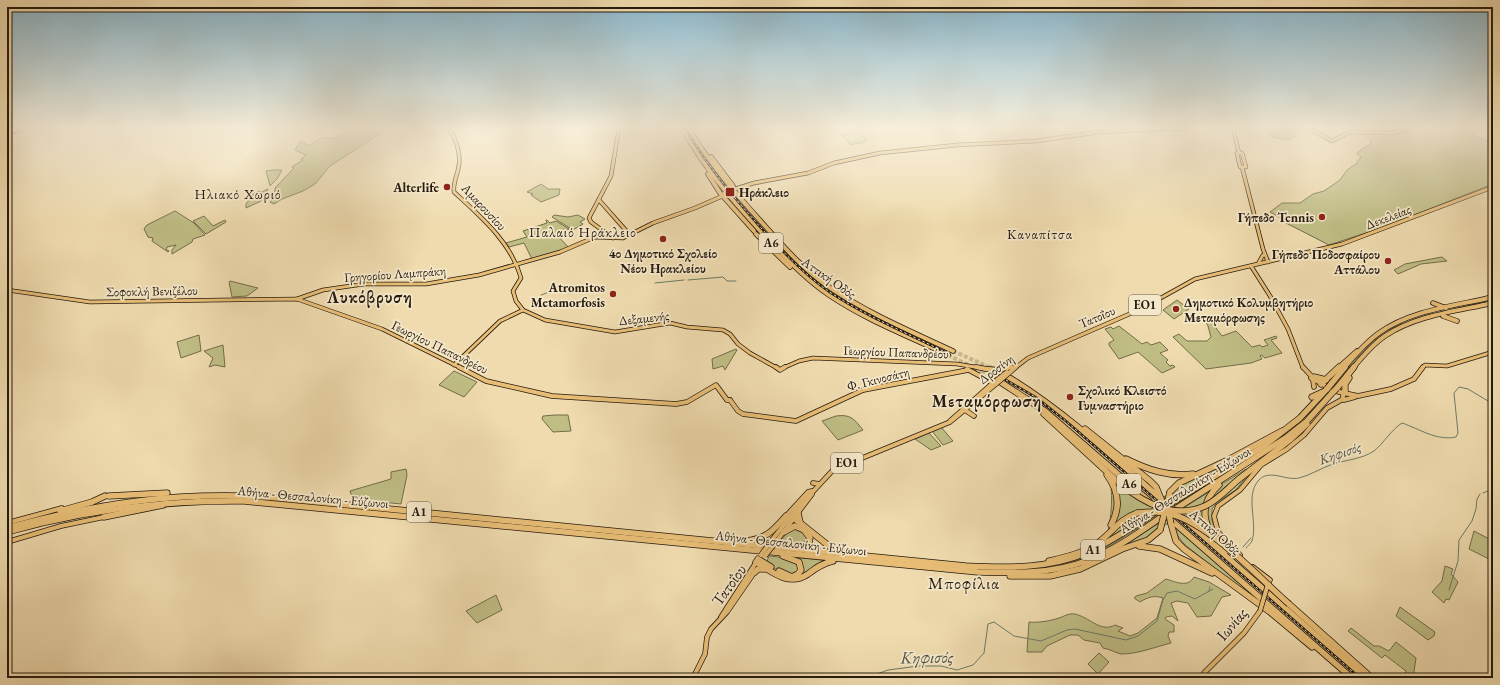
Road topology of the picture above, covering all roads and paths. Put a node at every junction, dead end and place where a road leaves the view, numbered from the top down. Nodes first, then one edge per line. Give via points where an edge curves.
1 (459, 160) edge
2 (614, 160) edge
3 (701, 160) edge
4 (702, 160) edge
5 (710, 160) edge
6 (714, 160) edge
7 (851, 160) edge
8 (1241, 160) edge
9 (1241, 160) edge
10 (1243, 167) junction
11 (1493, 188) edge
12 (735, 189) junction
13 (724, 194) junction
14 (718, 198) junction
15 (599, 200) junction
16 (727, 200) junction
17 (692, 209) junction
18 (630, 235) junction
19 (613, 238) junction
20 (1264, 255) junction
21 (1288, 257) junction
22 (793, 258) junction
23 (1274, 259) junction
24 (1259, 262) junction
25 (1266, 262) junction
26 (517, 264) junction
27 (1251, 265) junction
28 (7, 290) edge
29 (827, 293) junction
30 (1493, 297) edge
31 (1271, 298) junction
32 (297, 299) junction
33 (1493, 303) edge
34 (1449, 308) junction
35 (523, 310) junction
36 (1433, 312) junction
37 (1453, 313) junction
38 (1437, 317) junction
39 (1372, 348) junction
40 (1361, 350) junction
41 (953, 351) tunnel mouth
42 (1297, 352) junction
43 (1493, 352) edge
44 (948, 355) tunnel mouth
45 (1023, 361) junction
46 (957, 364) junction
47 (454, 365) junction
48 (1013, 367) junction
49 (780, 370) joint
50 (968, 370) junction
51 (1008, 374) junction
52 (1314, 377) joint
53 (1323, 382) junction
54 (996, 384) junction
55 (1023, 386) junction
56 (1314, 387) dead end
57 (1326, 390) junction
58 (1335, 390) junction
59 (1345, 392) junction
60 (1364, 395) junction
61 (1358, 396) junction
62 (1312, 398) dead end
63 (1344, 400) junction
64 (1338, 402) junction
65 (1333, 405) junction
66 (965, 410) junction
67 (1318, 410) junction
68 (974, 416) dead end
69 (796, 420) joint
70 (950, 422) junction
71 (1286, 429) junction
72 (1077, 444) junction
73 (1115, 453) junction
74 (1235, 471) junction
75 (1201, 473) junction
76 (813, 483) dead end
77 (819, 484) junction
78 (813, 490) junction
79 (200, 494) junction
80 (197, 500) junction
81 (798, 513) junction
82 (104, 517) joint
83 (789, 518) junction
84 (94, 519) junction
85 (99, 523) dead end
86 (801, 523) junction
87 (8, 528) edge
88 (784, 532) junction
89 (1101, 540) junction
90 (7, 542) edge
91 (728, 542) junction
92 (774, 542) junction
93 (1133, 546) junction
94 (786, 548) junction
95 (773, 553) junction
96 (852, 557) junction
97 (760, 560) junction
98 (1025, 567) junction
99 (769, 568) junction
100 (755, 572) junction
101 (978, 572) junction
102 (1228, 582) junction
103 (1276, 600) junction
104 (721, 618) junction
105 (1345, 672) junction
106 (693, 678) edge
107 (1202, 678) edge
108 (1352, 678) edge
109 (1365, 678) edge
110 (1372, 678) edge

1 - 26 main road, Αμαρουσίου via 454,192 486,222 510,250
2 - 15 main road via 609,180
3 - 13 highway
4 - 29 highway, Αττική Οδός / Α6 via 731,198 778,250 803,275
5 - 22 highway, Αττική Οδός / Α6 via 725,181
6 - 12 highway
7 - 12 main road via 808,173 757,182
8 - 10 main road
9 - 10 main road
10 - 20 main road
11 - 21 main road, Δεκελείας / ΕΟ1 via 1350,242
12 - 13 main road, bridge
12 - 22 highway via 772,229
13 - 14 main road
13 - 16 highway
13 - 17 main road
14 - 16 highway
14 - 17 main road
15 - 18 main road
15 - 19 main road via 590,215 590,220
16 - 29 highway via 755,233 788,265 815,287
17 - 18 main road, Γρηγορίου Λαμπράκη via 653,223
18 - 19 main road, Γρηγορίου Λαμπράκη
19 - 26 main road, Γρηγορίου Λαμπράκη via 595,236 562,251
20 - 23 main road
20 - 24 main road
20 - 25 main road
21 - 23 main road, Δεκελείας / ΕΟ1
21 - 25 main road, Δεκελείας / ΕΟ1
22 - 41 highway, Αττική Οδός / Α6 via 838,294
23 - 25 main road, Δεκελείας / ΕΟ1
24 - 25 main road, Δεκελείας / ΕΟ1
24 - 27 main road, Δεκελείας / ΕΟ1
25 - 27 main road, Δεκελείας / ΕΟ1
26 - 32 main road, Γρηγορίου Λαμπράκη via 480,275 435,283 364,284 323,290
26 - 35 main road via 522,279 513,292
27 - 31 main road
27 - 45 main road, Τατοΐου / ΕΟ1 via 1193,280 1141,309
28 - 32 main road, Σοφοκλή Βενιζέλου via 90,302
29 - 44 highway, Αττική Οδός / Α6
30 - 34 highway, Αθήνα - Θεσσαλονίκη - Εύζωνοι / Α1
31 - 42 main road
31 - 52 main road via 1289,328 1305,368
32 - 47 main road, Γεωργίου Παπανδρέου via 382,329
33 - 37 highway, Αθήνα - Θεσσαλονίκη - Εύζωνοι / Α1
34 - 36 highway, Αθήνα - Θεσσαλονίκη - Εύζωνοι / Α1
34 - 36 highway via 1442,308 1433,303 1436,309
35 - 47 main road via 500,321
35 - 49 main road, Δεξαμενής via 545,320 615,332 670,324 718,329 726,332 750,353
36 - 40 highway, Αθήνα - Θεσσαλονίκη - Εύζωνοι / Α1 via 1386,329
37 - 38 highway, Αθήνα - Θεσσαλονίκη - Εύζωνοι / Α1
37 - 38 highway via 1451,317 1456,320 1445,316
38 - 39 highway, Αθήνα - Θεσσαλονίκη - Εύζωνοι / Α1 via 1396,330
39 - 58 highway, Αθήνα - Θεσσαλονίκη - Εύζωνοι / Α1
39 - 59 highway via 1345,382
40 - 53 highway via 1353,354
40 - 57 highway, Αθήνα - Θεσσαλονίκη - Εύζωνοι / Α1, bridge
42 - 53 main road via 1305,371
42 - 56 main road via 1302,369 1313,380
43 - 60 main road via 1447,366 1425,365 1414,379 1391,389
45 - 48 main road, Δροσίνη / ΕΟ1
45 - 51 main road, Δροσίνη / ΕΟ1
46 - 48 main road, Γεωργίου Παπανδρέου via 989,370
46 - 49 main road, Γεωργίου Παπανδρέου via 813,358
46 - 50 main road
47 - 69 main road, Γεωργίου Παπανδρέου via 486,381 552,396 676,404 689,401 717,385 740,412 746,415
48 - 51 main road, Δροσίνη / ΕΟ1
50 - 54 main road
50 - 69 main road, Φ. Γκινοσάτη via 863,390
51 - 54 main road, Δροσίνη / ΕΟ1, bridge
51 - 55 highway, Αττική Οδός / Α6
52 - 53 highway
53 - 58 main road
53 - 59 main road
54 - 66 main road, Δροσίνη / ΕΟ1
54 - 70 main road, Δροσίνη / ΕΟ1
54 - 72 highway via 1035,406
54 - 105 highway, Αττική Οδός / Α6 via 1035,403 1056,420
55 - 73 highway via 1047,400
55 - 103 highway, Αττική Οδός / Α6 via 1064,415
57 - 62 highway
57 - 71 highway, Αθήνα - Θεσσαλονίκη - Εύζωνοι / Α1
58 - 59 main road
58 - 64 main road via 1340,396
58 - 67 highway, Αθήνα - Θεσσαλονίκη - Εύζωνοι / Α1
59 - 60 main road
59 - 61 main road
59 - 63 main road
59 - 64 main road
60 - 61 main road
61 - 63 main road
63 - 65 main road
64 - 65 main road
65 - 107 main road, Ιωνίας, bridge via 1325,410 1304,435 1261,466 1240,490 1219,505 1215,514 1217,528 1224,540 1269,582 1260,611 1244,633
66 - 68 main road
66 - 70 main road, Δροσίνη / ΕΟ1
67 - 72 highway, bridge via 1294,438 1206,506 1185,510 1170,510 1132,494
67 - 74 highway, Αθήνα - Θεσσαλονίκη - Εύζωνοι / Α1 via 1287,437
70 - 77 main road, Τατοΐου / ΕΟ1 via 839,467
71 - 75 highway
71 - 98 highway, Αθήνα - Θεσσαλονίκη - Εύζωνοι / Α1, bridge via 1254,453 1113,539 1086,553 1053,563
72 - 89 highway via 1109,478 1118,499 1115,518
73 - 75 highway via 1167,475
73 - 93 highway, bridge via 1150,480 1158,491 1164,515 1160,530 1152,538
74 - 101 highway, Αθήνα - Θεσσαλονίκη - Εύζωνοι / Α1, bridge via 1102,554 1078,564 1029,573
74 - 103 highway via 1208,495 1204,511 1206,523 1221,547
75 - 102 highway, bridge via 1179,483 1170,492 1167,504 1172,529 1178,544
76 - 77 main road
77 - 78 main road, Τατοΐου / ΕΟ1
78 - 81 main road, Τατοΐου / ΕΟ1
78 - 83 main road, Τατοΐου / ΕΟ1
79 - 87 highway, Αθήνα - Θεσσαλονίκη - Εύζωνοι / Α1 via 99,505
79 - 87 highway via 107,496
79 - 91 highway, Αθήνα - Θεσσαλονίκη - Εύζωνοι / Α1 via 268,498
80 - 82 highway
80 - 87 highway, Αθήνα - Θεσσαλονίκη - Εύζωνοι / Α1 via 97,511
80 - 95 highway, Αθήνα - Θεσσαλονίκη - Εύζωνοι / Α1 via 265,502
81 - 83 main road, Τατοΐου / ΕΟ1
81 - 86 highway
82 - 84 main road
83 - 86 highway
83 - 88 main road, Τατοΐου / ΕΟ1
83 - 91 highway via 774,526 769,535 760,540
83 - 92 main road, Τατοΐου / ΕΟ1
84 - 85 main road
84 - 90 main road
86 - 96 highway via 832,548
88 - 92 main road, Τατοΐου / ΕΟ1
88 - 94 highway via 797,526 806,531 810,538 809,543 804,546
89 - 98 highway via 1079,552
89 - 110 highway, bridge via 1117,522 1137,512 1156,511 1184,518 1216,539
91 - 94 highway, Αθήνα - Θεσσαλονίκη - Εύζωνοι / Α1
92 - 97 main road, Τατοΐου / ΕΟ1, bridge
93 - 101 highway via 1088,566 1065,572 1018,576
93 - 102 highway via 1160,549
94 - 96 highway, Αθήνα - Θεσσαλονίκη - Εύζωνοι / Α1
95 - 96 highway, Αθήνα - Θεσσαλονίκη - Εύζωνοι / Α1
95 - 99 highway via 796,560 801,570 796,576 789,577
96 - 98 highway, Αθήνα - Θεσσαλονίκη - Εύζωνοι / Α1
96 - 99 highway via 823,562 794,581 785,579
96 - 101 highway, Αθήνα - Θεσσαλονίκη - Εύζωνοι / Α1
97 - 99 highway
97 - 99 highway via 766,562
97 - 100 main road, Τατοΐου
97 - 104 main road, Τατοΐου
99 - 100 highway via 761,568
100 - 104 main road, Τατοΐου
102 - 105 highway
103 - 109 highway, Αττική Οδός / Α6
104 - 106 main road, Τατοΐου via 709,632 705,654
105 - 108 highway, Αττική Οδός / Α6

